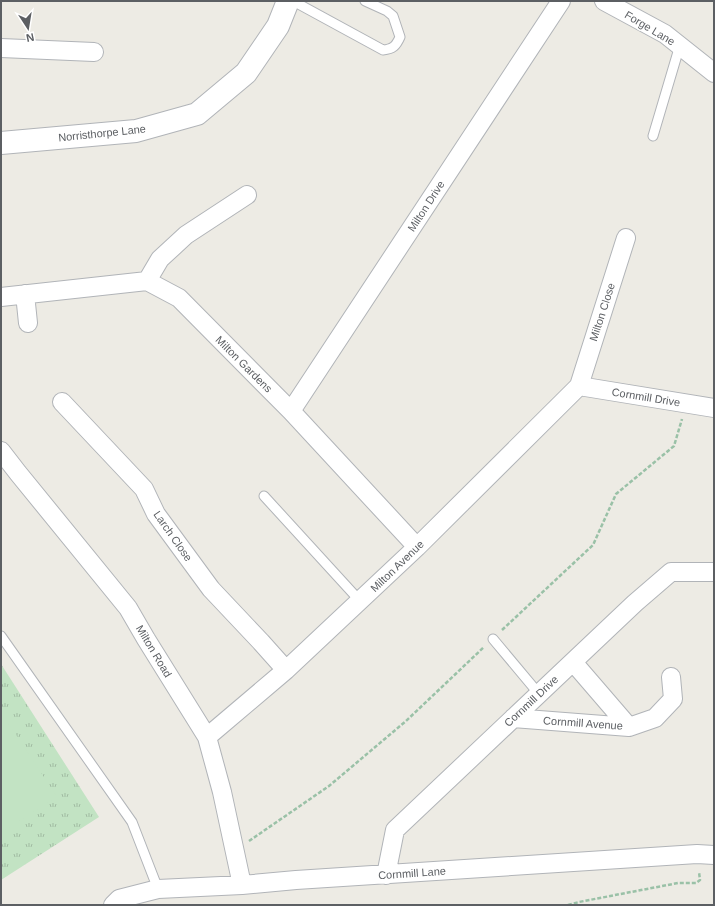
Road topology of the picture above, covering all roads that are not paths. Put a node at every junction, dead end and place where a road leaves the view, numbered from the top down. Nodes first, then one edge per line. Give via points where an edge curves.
1 (288, 1) edge
2 (293, 1) edge
3 (366, 1) edge
4 (561, 1) edge
5 (604, 1) edge
6 (680, 45) junction
7 (1, 48) edge
8 (94, 52) dead end
9 (714, 73) edge
10 (653, 136) dead end
11 (1, 143) edge
12 (247, 195) dead end
13 (626, 238) dead end
14 (147, 281) junction
15 (25, 294) junction
16 (1, 297) edge
17 (28, 324) dead end
18 (579, 386) junction
19 (62, 402) dead end
20 (714, 408) edge
21 (291, 410) junction
22 (1, 451) edge
23 (264, 496) dead end
24 (417, 547) junction
25 (714, 572) edge
26 (360, 601) junction
27 (1, 636) edge
28 (493, 639) road end
29 (573, 662) junction
30 (286, 670) junction
31 (671, 677) dead end
32 (539, 694) junction
33 (513, 718) junction
34 (629, 727) junction
35 (207, 737) junction
36 (705, 854) edge
37 (386, 875) junction
38 (242, 885) junction
39 (158, 889) junction
40 (113, 905) edge

1 - 11 street, Norristhorpe Lane via 278,26 246,73 197,114 136,131
2 - 3 lane via 383,50 390,49 397,44 400,37 393,16
4 - 21 street, Milton Drive
5 - 6 street, Forge Lane
6 - 9 street, Forge Lane
6 - 10 lane
7 - 8 street
12 - 14 street via 186,235 160,259
13 - 18 street, Milton Close
14 - 15 street
14 - 21 street, Milton Gardens via 179,298
15 - 16 street
15 - 17 street
18 - 20 street, Cornmill Drive
18 - 24 street, Milton Avenue
19 - 30 street, Larch Close via 144,489 156,514 210,589
21 - 24 street, Milton Gardens
22 - 35 street, Milton Road via 128,608
23 - 26 lane
24 - 26 street, Milton Avenue
25 - 29 street, Cornmill Drive via 671,572
26 - 30 street, Milton Avenue
27 - 39 lane via 132,822
28 - 32 lane
29 - 32 street, Cornmill Drive
29 - 34 street, Cornmill Avenue
30 - 35 street, Milton Avenue
31 - 34 street, Cornmill Avenue via 673,699 655,718
32 - 33 street, Cornmill Drive
33 - 34 street, Cornmill Avenue
33 - 37 street, Cornmill Drive via 395,830
35 - 38 street, Milton Road
36 - 37 street, Cornmill Lane
37 - 38 street, Cornmill Lane
38 - 39 street, Cornmill Lane
39 - 40 street, Cornmill Lane via 119,899

